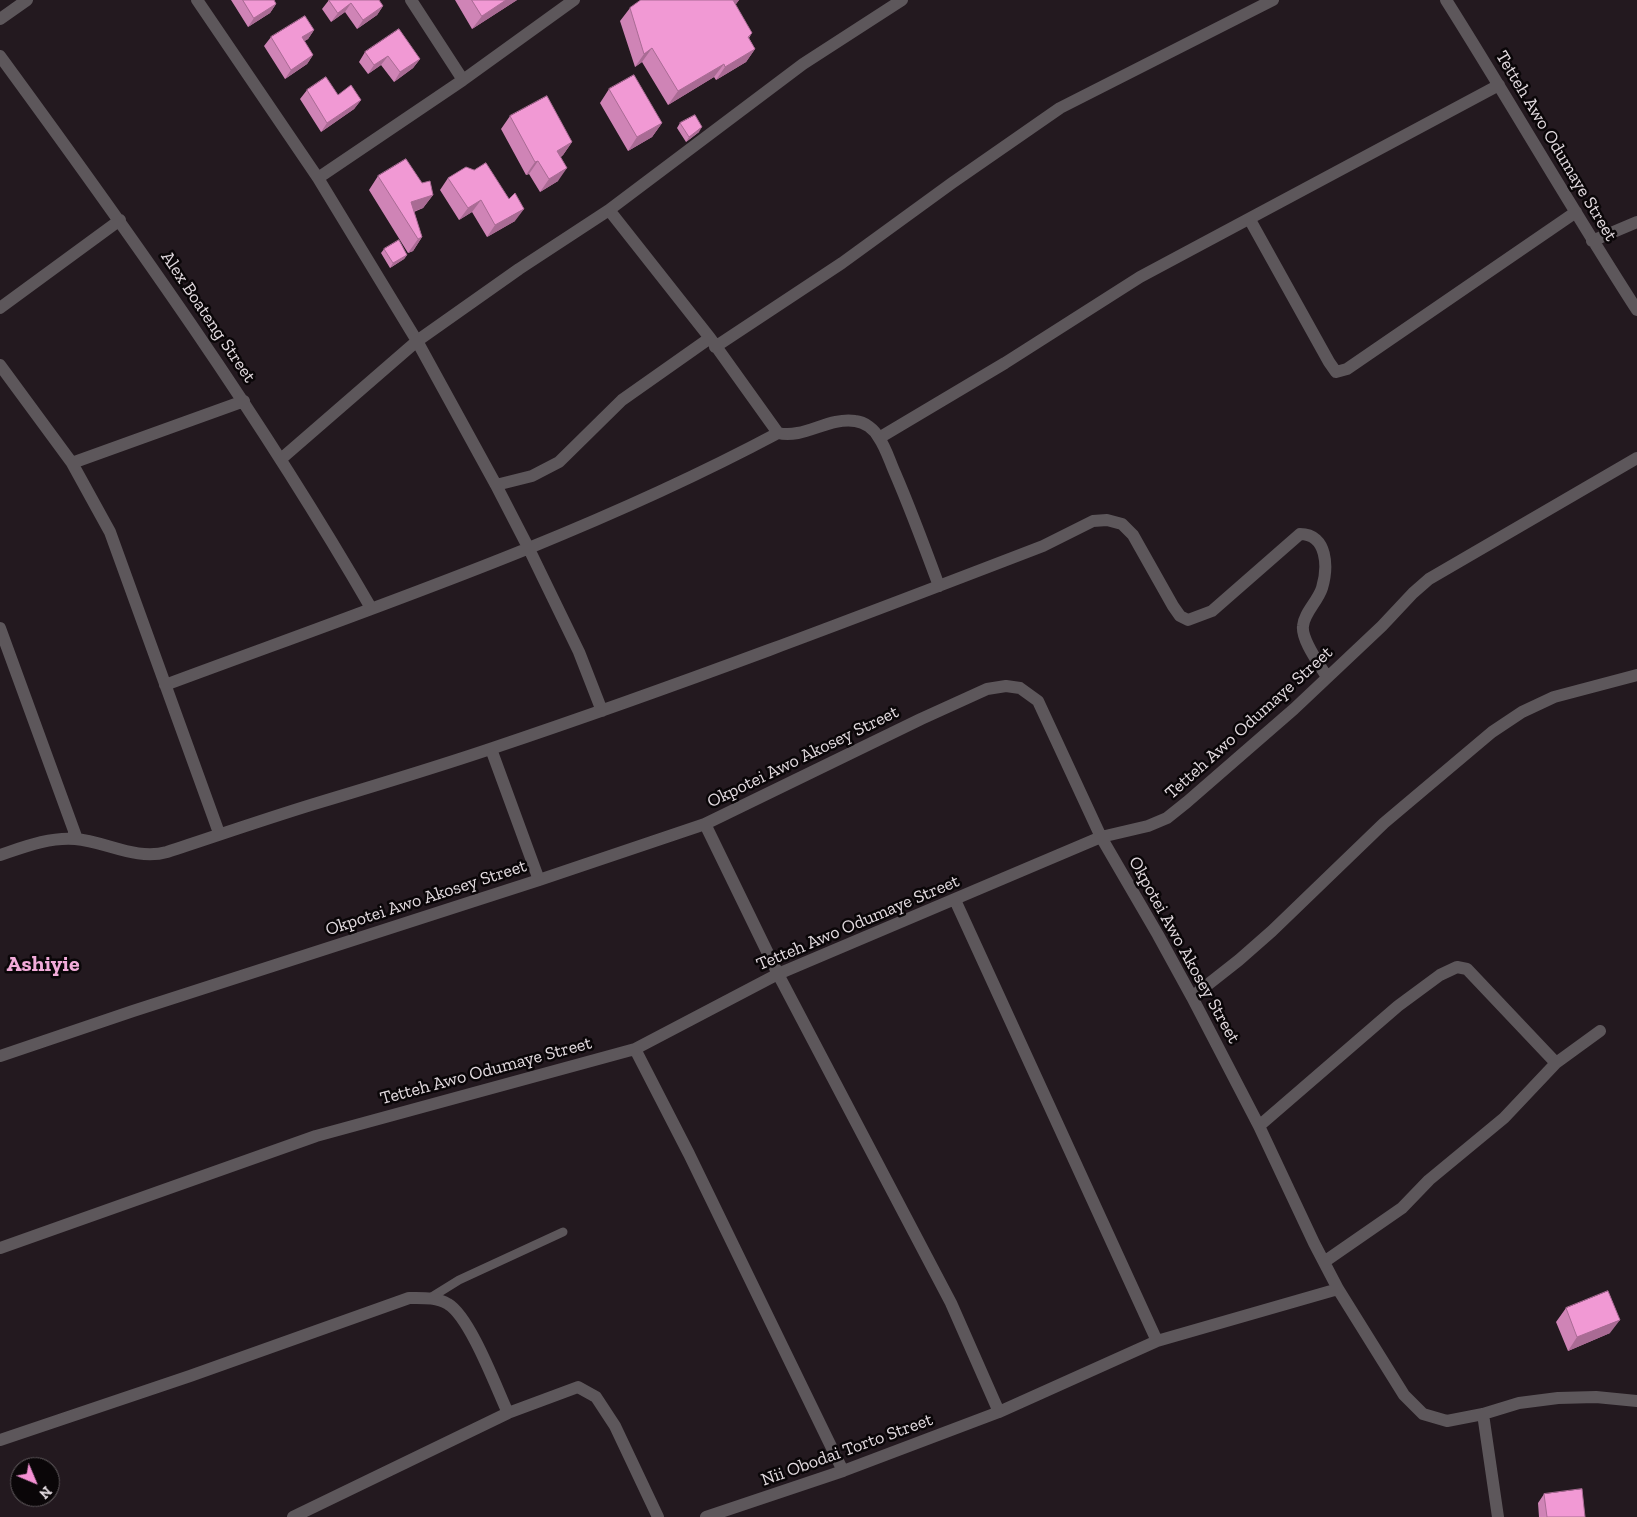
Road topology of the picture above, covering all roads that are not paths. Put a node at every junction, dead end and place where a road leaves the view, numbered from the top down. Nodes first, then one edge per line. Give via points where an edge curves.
1 (27, 0) edge
2 (197, 0) edge
3 (411, 0) edge
4 (574, 0) edge
5 (902, 0) edge
6 (1273, 0) edge
7 (1446, 0) edge
8 (0, 19) edge
9 (0, 56) edge
10 (463, 80) junction
11 (1499, 85) junction
12 (318, 178) junction
13 (609, 210) junction
14 (1576, 212) junction
15 (120, 220) junction
16 (1250, 220) junction
17 (1637, 222) edge
18 (1592, 241) junction
19 (0, 308) edge
20 (1637, 310) edge
21 (417, 341) junction
22 (712, 342) junction
23 (0, 364) edge
24 (244, 401) junction
25 (778, 433) junction
26 (879, 438) junction
27 (1637, 458) edge
28 (281, 459) junction
29 (72, 463) junction
30 (496, 485) junction
31 (529, 549) junction
32 (938, 586) junction
33 (371, 608) junction
34 (0, 628) edge
35 (1637, 675) edge
36 (1327, 677) junction
37 (166, 685) junction
38 (602, 711) junction
39 (490, 749) junction
40 (705, 824) junction
41 (220, 833) junction
42 (1101, 837) junction
43 (77, 839) junction
44 (0, 855) edge
45 (539, 880) junction
46 (955, 900) junction
47 (778, 974) junction
48 (1192, 996) junction
49 (1600, 1030) dead end
50 (635, 1049) junction
51 (0, 1056) edge
52 (1556, 1063) junction
53 (1259, 1126) junction
54 (563, 1232) dead end
55 (0, 1248) edge
56 (1324, 1262) junction
57 (1338, 1289) junction
58 (430, 1298) junction
59 (1157, 1341) junction
60 (1637, 1401) edge
61 (999, 1412) junction
62 (508, 1413) junction
63 (1483, 1414) junction
64 (0, 1440) edge
65 (843, 1471) junction
66 (293, 1517) edge
67 (658, 1517) edge
68 (706, 1517) edge
69 (1498, 1517) edge

1 - 8 street
2 - 12 street
3 - 10 street
4 - 10 street
5 - 13 street via 803,64
6 - 22 street via 1060,108 842,263
7 - 11 street, Tetteh Awo Odumaye Street
9 - 15 street, Alex Boateng Street
10 - 12 street
11 - 14 street, Tetteh Awo Odumaye Street
11 - 16 street
12 - 21 street
13 - 21 street
13 - 22 street
14 - 16 street via 1347,369 1336,372
14 - 18 street, Tetteh Awo Odumaye Street
15 - 19 street
15 - 24 street, Alex Boateng Street
16 - 26 street via 1140,277
17 - 18 street
18 - 20 street, Tetteh Awo Odumaye Street
21 - 28 street
21 - 30 street
22 - 25 street
22 - 30 street via 622,400 559,462 532,476
23 - 29 street
24 - 28 street, Alex Boateng Street
24 - 29 street
25 - 26 street via 793,435 841,420 866,424
25 - 31 street via 671,486
26 - 32 street
27 - 36 street, Tetteh Awo Odumaye Street via 1429,579
28 - 33 street, Alex Boateng Street
29 - 37 street via 110,532
30 - 31 street
31 - 33 street
31 - 38 street via 579,652
32 - 36 street via 1043,546 1093,522 1107,520 1122,524 1133,535 1173,606 1180,616 1188,620 1212,611 1287,544 1300,534 1308,534 1321,546 1326,560 1322,589 1303,625 1303,635
32 - 38 street
33 - 37 street
34 - 43 street
35 - 48 street via 1554,697 1522,712 1492,732 1384,823 1258,943
36 - 42 street, Tetteh Awo Odumaye Street via 1294,710 1167,818
37 - 41 street
38 - 39 street
39 - 41 street
39 - 45 street
40 - 42 street, Okpotei Awo Akosey Street via 921,719 987,689 1006,686 1020,688 1038,701
40 - 45 street, Okpotei Awo Akosey Street
40 - 47 street
41 - 43 street via 162,853 141,853
42 - 46 street, Tetteh Awo Odumaye Street
42 - 48 street, Okpotei Awo Akosey Street
43 - 44 street via 59,838
45 - 51 street, Okpotei Awo Akosey Street
46 - 47 street, Tetteh Awo Odumaye Street
46 - 59 street
47 - 50 street, Tetteh Awo Odumaye Street
47 - 61 street via 951,1303
48 - 53 street, Okpotei Awo Akosey Street
49 - 52 street
50 - 55 street, Tetteh Awo Odumaye Street via 316,1136
50 - 65 street
52 - 53 street via 1467,969 1457,967 1440,975 1398,1006
52 - 56 street via 1504,1118 1429,1180 1402,1208
53 - 56 street, Okpotei Awo Akosey Street
54 - 58 lane via 459,1280
56 - 57 street, Okpotei Awo Akosey Street
57 - 59 street, Nii Obodai Torto Street
57 - 63 street, Okpotei Awo Akosey Street via 1404,1395 1422,1414 1447,1421
58 - 62 street via 447,1303 467,1325
58 - 64 street via 409,1298
59 - 61 street, Nii Obodai Torto Street
60 - 63 street, Okpotei Awo Akosey Street via 1558,1398 1519,1403
61 - 65 street, Nii Obodai Torto Street
62 - 66 street
62 - 67 street via 578,1387 596,1397 615,1426
63 - 69 street
65 - 68 street, Nii Obodai Torto Street

